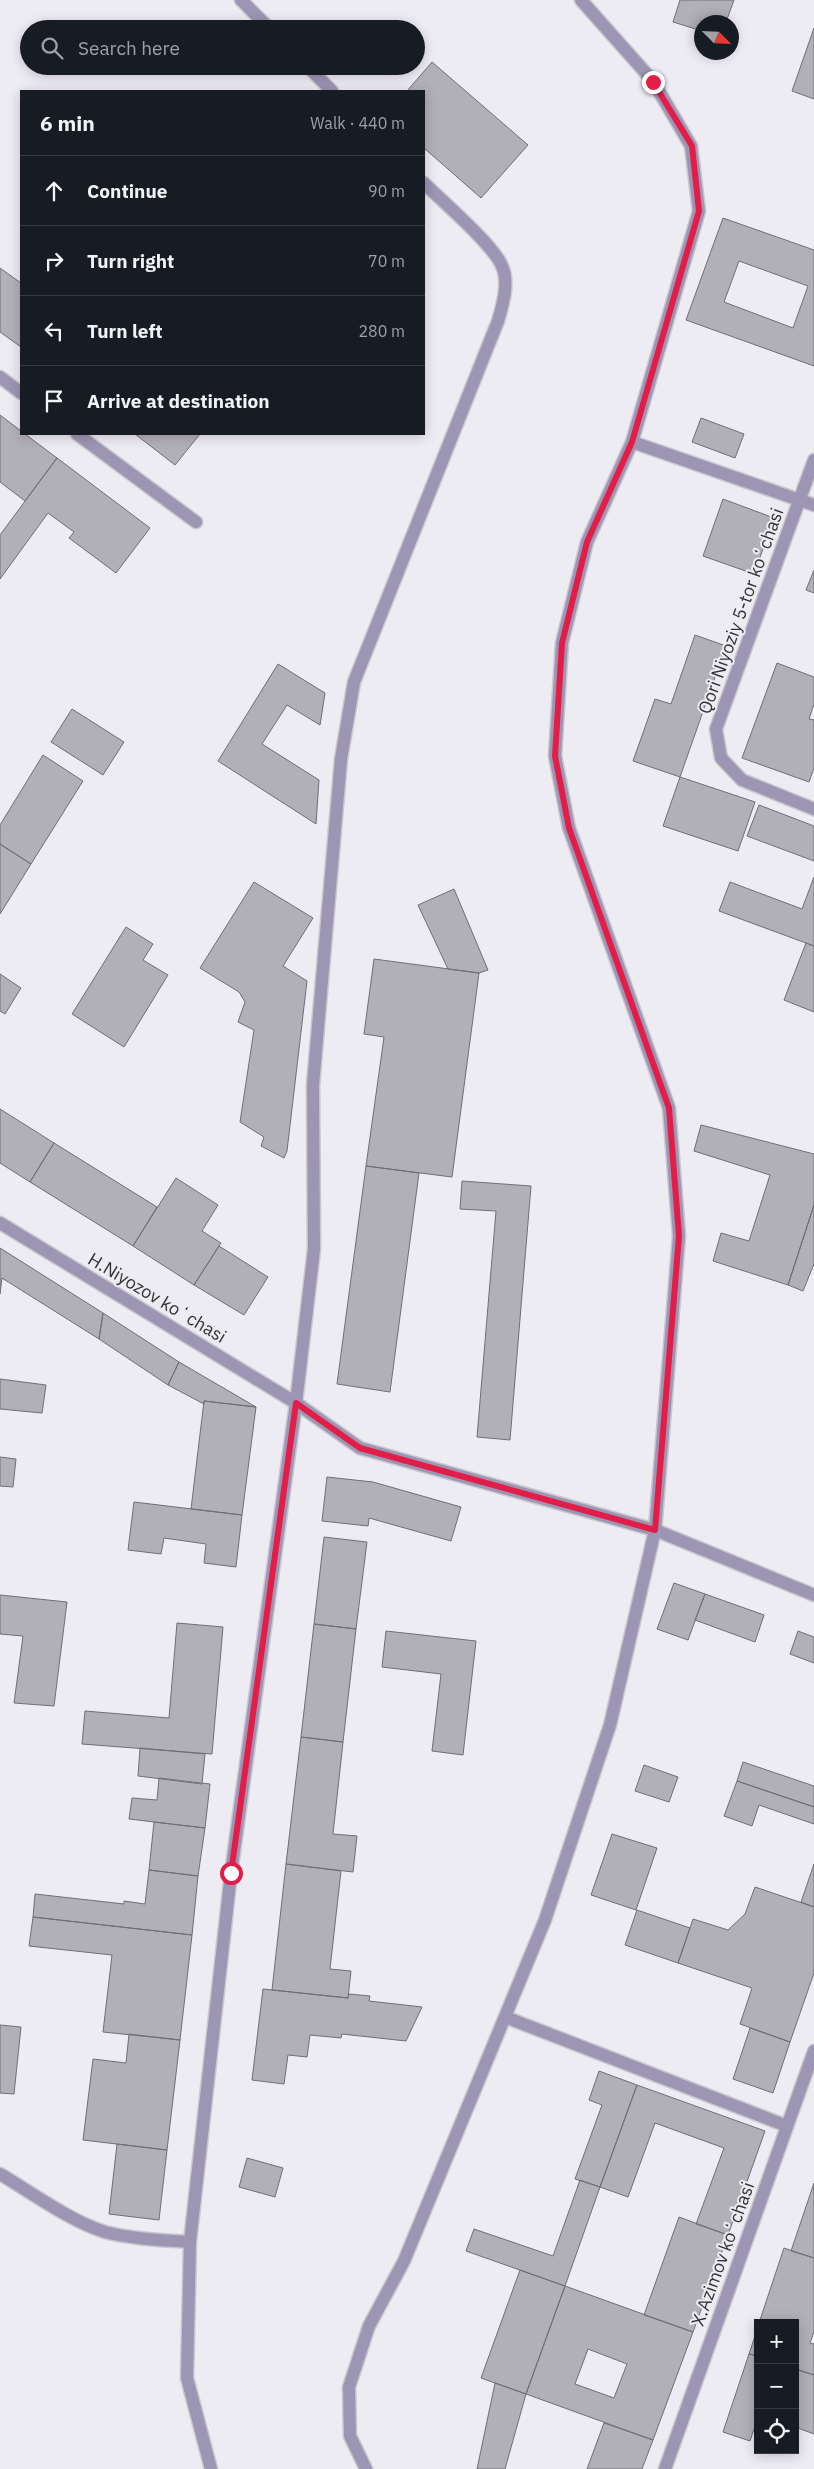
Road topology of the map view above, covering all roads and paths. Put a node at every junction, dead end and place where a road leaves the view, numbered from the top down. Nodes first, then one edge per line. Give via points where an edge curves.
1 (241, 0) edge
2 (582, 0) edge
3 (261, 20) edge
4 (316, 75) edge
5 (331, 90) edge
6 (425, 184) edge
7 (0, 377) edge
8 (20, 392) edge
9 (78, 435) edge
10 (632, 442) junction
11 (814, 460) edge
12 (800, 500) junction
13 (814, 505) edge
14 (196, 522) dead end
15 (814, 808) edge
16 (0, 1223) edge
17 (296, 1403) junction
18 (655, 1530) junction
19 (814, 1594) edge
20 (505, 2017) junction
21 (814, 2051) edge
22 (787, 2126) junction
23 (0, 2174) edge
24 (190, 2242) junction
25 (211, 2469) edge
26 (366, 2469) edge
27 (665, 2469) edge

1 - 3 street
2 - 10 street via 653,82 692,146 699,211
4 - 5 street
6 - 17 street via 502,265 506,294 354,682 341,759 313,1085 314,1250
7 - 8 street
9 - 14 street
10 - 12 street
10 - 18 street via 587,542 565,634 555,756 569,828 669,1108 679,1236
11 - 12 street, Qori Niyoziy 5-tor koʻchasi
12 - 13 street
12 - 15 street, Qori Niyoziy 5-tor koʻchasi via 716,729 721,758 742,780
16 - 17 street, H.Niyozov koʻchasi
17 - 18 street, H.Niyozov koʻchasi via 360,1448
17 - 24 street via 231,1873
18 - 19 street, H.Niyozov koʻchasi
18 - 20 street via 610,1725 545,1920
20 - 22 street
20 - 26 street via 404,2261 369,2326 349,2387 350,2436
21 - 22 street, X.Azimov koʻchasi
22 - 27 street, X.Azimov koʻchasi
23 - 24 street via 76,2219 104,2231
24 - 25 street via 187,2378

